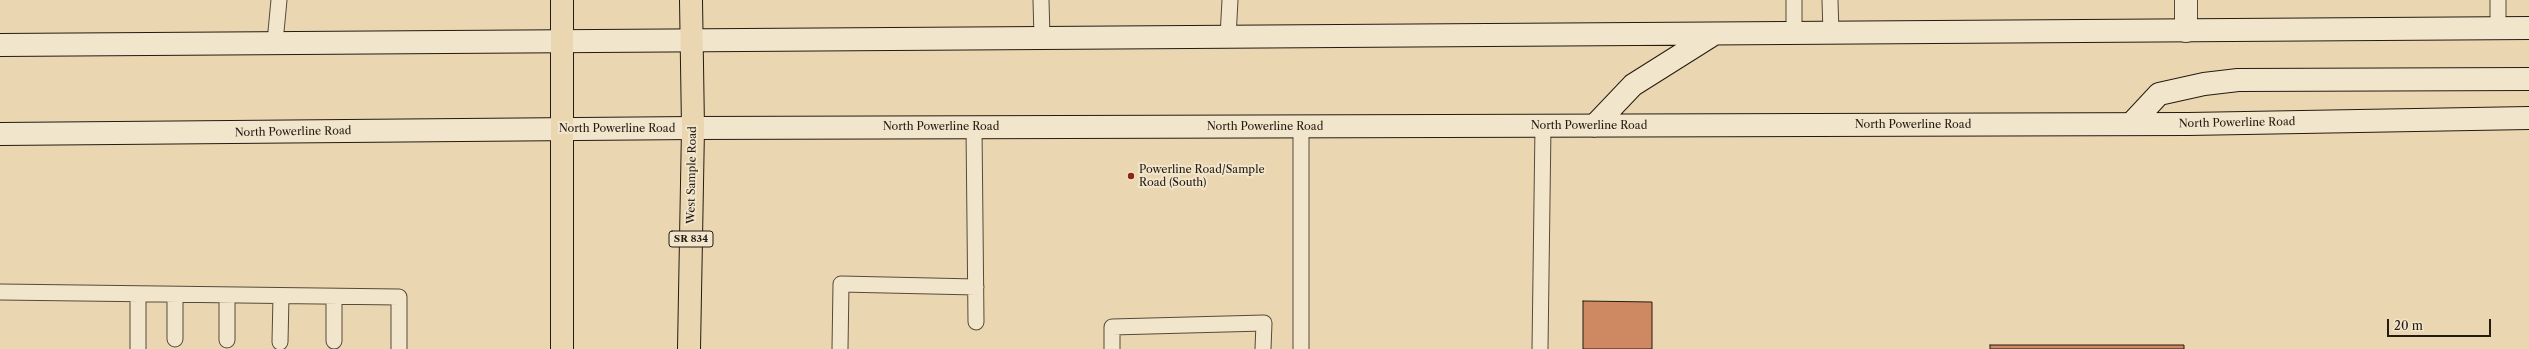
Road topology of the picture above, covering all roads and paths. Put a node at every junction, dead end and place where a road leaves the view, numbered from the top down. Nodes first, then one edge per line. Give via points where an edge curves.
1 (279, 0) edge
2 (562, 0) edge
3 (691, 0) edge
4 (1041, 0) edge
5 (1230, 0) edge
6 (1794, 0) edge
7 (1830, 0) edge
8 (2186, 0) edge
9 (2498, 0) edge
10 (2498, 28) junction
11 (2529, 28) edge
12 (2186, 31) junction
13 (1794, 33) junction
14 (1831, 33) junction
15 (1714, 34) junction
16 (1228, 37) junction
17 (1042, 38) junction
18 (692, 39) junction
19 (562, 40) junction
20 (275, 42) junction
21 (0, 45) edge
22 (2529, 79) edge
23 (2529, 118) edge
24 (2131, 124) junction
25 (1542, 126) junction
26 (1594, 126) junction
27 (974, 127) junction
28 (1301, 127) junction
29 (693, 128) junction
30 (563, 129) junction
31 (0, 134) edge
32 (976, 287) junction
33 (0, 292) edge
34 (138, 294) junction
35 (175, 295) junction
36 (227, 295) junction
37 (281, 296) junction
38 (334, 297) junction
39 (976, 322) dead end
40 (175, 339) dead end
41 (226, 340) dead end
42 (334, 341) dead end
43 (280, 342) dead end
44 (138, 349) edge
45 (399, 349) edge
46 (562, 349) edge
47 (689, 349) edge
48 (840, 349) edge
49 (1112, 349) edge
50 (1263, 349) edge
51 (1301, 349) edge
52 (1540, 349) edge

1 - 20 lane
2 - 19 main road
3 - 18 main road, West Sample Road / SR 834
4 - 17 lane
5 - 16 lane
6 - 13 lane
7 - 14 lane
8 - 12 main road
9 - 10 lane
10 - 11 main road
10 - 12 main road
12 - 14 main road
13 - 14 main road
13 - 15 main road
15 - 16 main road
15 - 26 main road via 1633,85
16 - 17 main road
17 - 18 main road
18 - 19 main road
18 - 29 main road, West Sample Road / SR 834
19 - 20 main road
19 - 30 main road
20 - 21 main road
22 - 24 main road via 2238,80 2158,94
23 - 24 main road, North Powerline Road
24 - 26 main road, North Powerline Road
25 - 26 main road, North Powerline Road
25 - 28 main road, North Powerline Road
25 - 52 lane
27 - 28 main road, North Powerline Road
27 - 29 main road, North Powerline Road
27 - 32 lane
28 - 51 lane
29 - 30 main road, North Powerline Road
29 - 47 main road, West Sample Road / SR 834
30 - 31 main road, North Powerline Road
30 - 46 main road
32 - 39 lane
32 - 48 lane via 841,284
33 - 34 lane
34 - 35 lane
34 - 44 lane
35 - 36 lane
35 - 40 lane
36 - 37 lane
36 - 41 lane
37 - 38 lane
37 - 43 lane
38 - 42 lane
38 - 45 lane via 399,297
49 - 50 lane via 1112,326 1264,323

